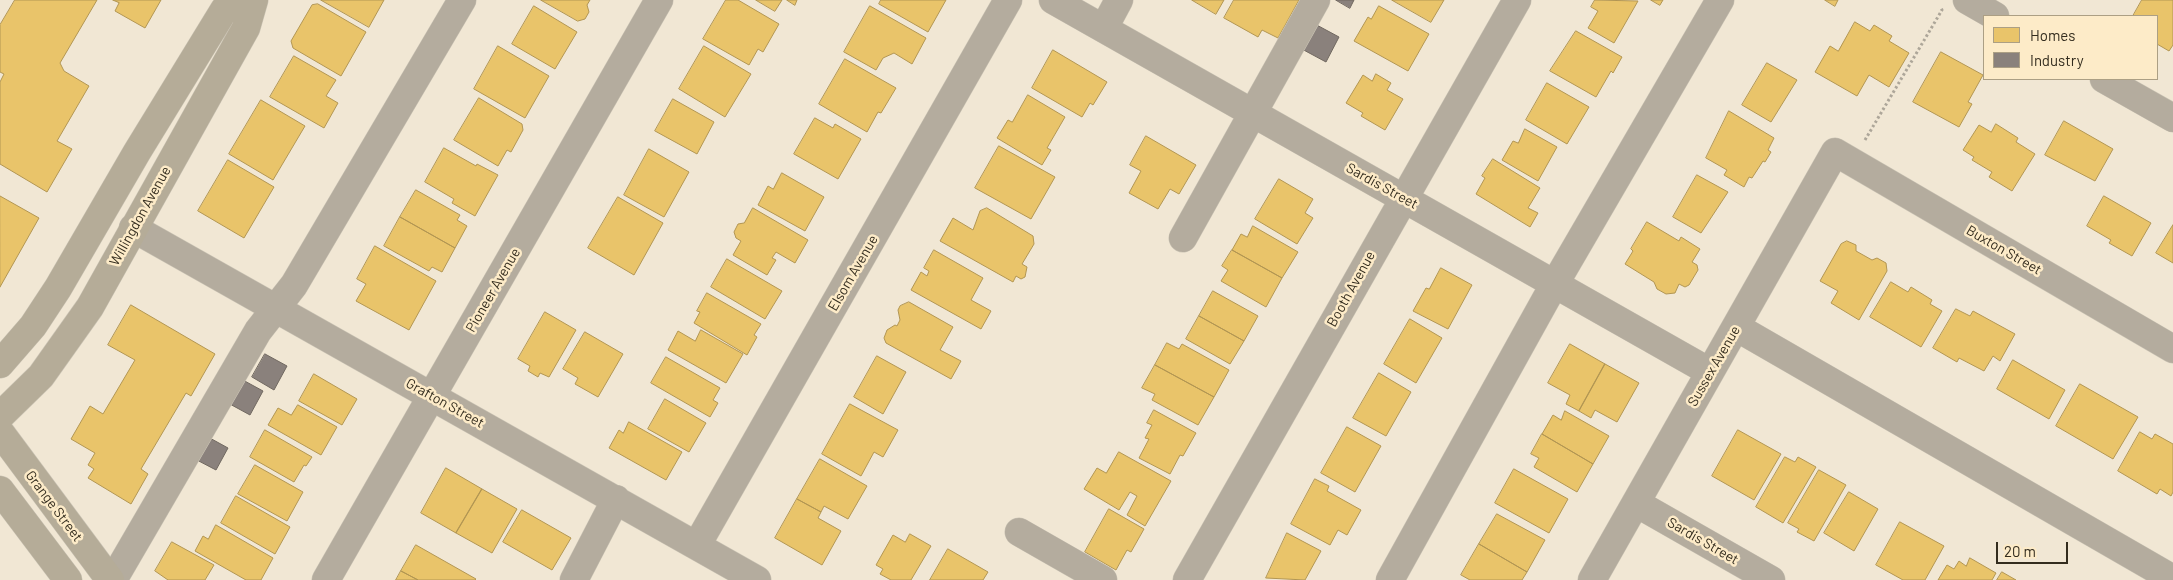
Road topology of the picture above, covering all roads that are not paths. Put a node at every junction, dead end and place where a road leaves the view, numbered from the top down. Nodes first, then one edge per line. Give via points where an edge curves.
1 (234, 0) edge
2 (254, 0) edge
3 (462, 0) edge
4 (659, 0) edge
5 (1008, 0) edge
6 (1053, 0) edge
7 (1120, 0) edge
8 (1316, 0) edge
9 (1516, 0) edge
10 (1720, 0) edge
11 (1967, 0) edge
12 (1993, 15) edge
13 (1104, 28) junction
14 (2106, 80) edge
15 (1252, 113) junction
16 (2173, 118) edge
17 (1835, 152) joint
18 (1402, 198) junction
19 (134, 228) junction
20 (1183, 238) dead end
21 (1555, 284) junction
22 (276, 309) junction
23 (1736, 327) junction
24 (2173, 349) edge
25 (0, 364) edge
26 (1710, 372) junction
27 (433, 396) junction
28 (0, 416) edge
29 (0, 432) edge
30 (0, 490) edge
31 (616, 499) junction
32 (1636, 502) junction
33 (11, 515) edge
34 (1019, 532) dead end
35 (697, 545) junction
36 (2173, 579) edge
37 (68, 580) edge
38 (110, 580) edge
39 (114, 580) edge
40 (326, 580) edge
41 (574, 580) edge
42 (757, 580) edge
43 (1103, 580) edge
44 (1187, 580) edge
45 (1390, 580) edge
46 (1592, 580) edge
47 (1771, 580) edge

1 - 25 main road via 224,10 58,288 33,326
2 - 19 main road, Willingdon Avenue via 246,28
3 - 22 street via 294,285
4 - 27 street, Pioneer Avenue
5 - 35 street, Elsom Avenue
6 - 13 street, Sardis Street
7 - 13 street
8 - 15 street
9 - 18 street, Booth Avenue
10 - 21 street
11 - 12 street
13 - 15 street, Sardis Street
14 - 16 street
15 - 18 street, Sardis Street
15 - 20 street
17 - 23 street, Sussex Avenue
17 - 24 street, Buxton Street
18 - 21 street, Sardis Street
18 - 44 street, Booth Avenue
19 - 22 street, Grafton Street
19 - 28 main road, Willingdon Avenue via 70,338 41,376
21 - 26 street, Sardis Street
21 - 45 street
22 - 27 street, Grafton Street
22 - 39 street via 258,332
23 - 26 street, Sussex Avenue
23 - 36 street
26 - 32 street, Sussex Avenue
27 - 31 street, Grafton Street
27 - 40 street, Pioneer Avenue
29 - 38 main road, Grange Street
30 - 33 main road
31 - 35 street, Grafton Street
31 - 41 street
32 - 46 street, Sussex Avenue
32 - 47 street, Sardis Street
33 - 37 main road
34 - 43 street
35 - 42 street, Grafton Street

